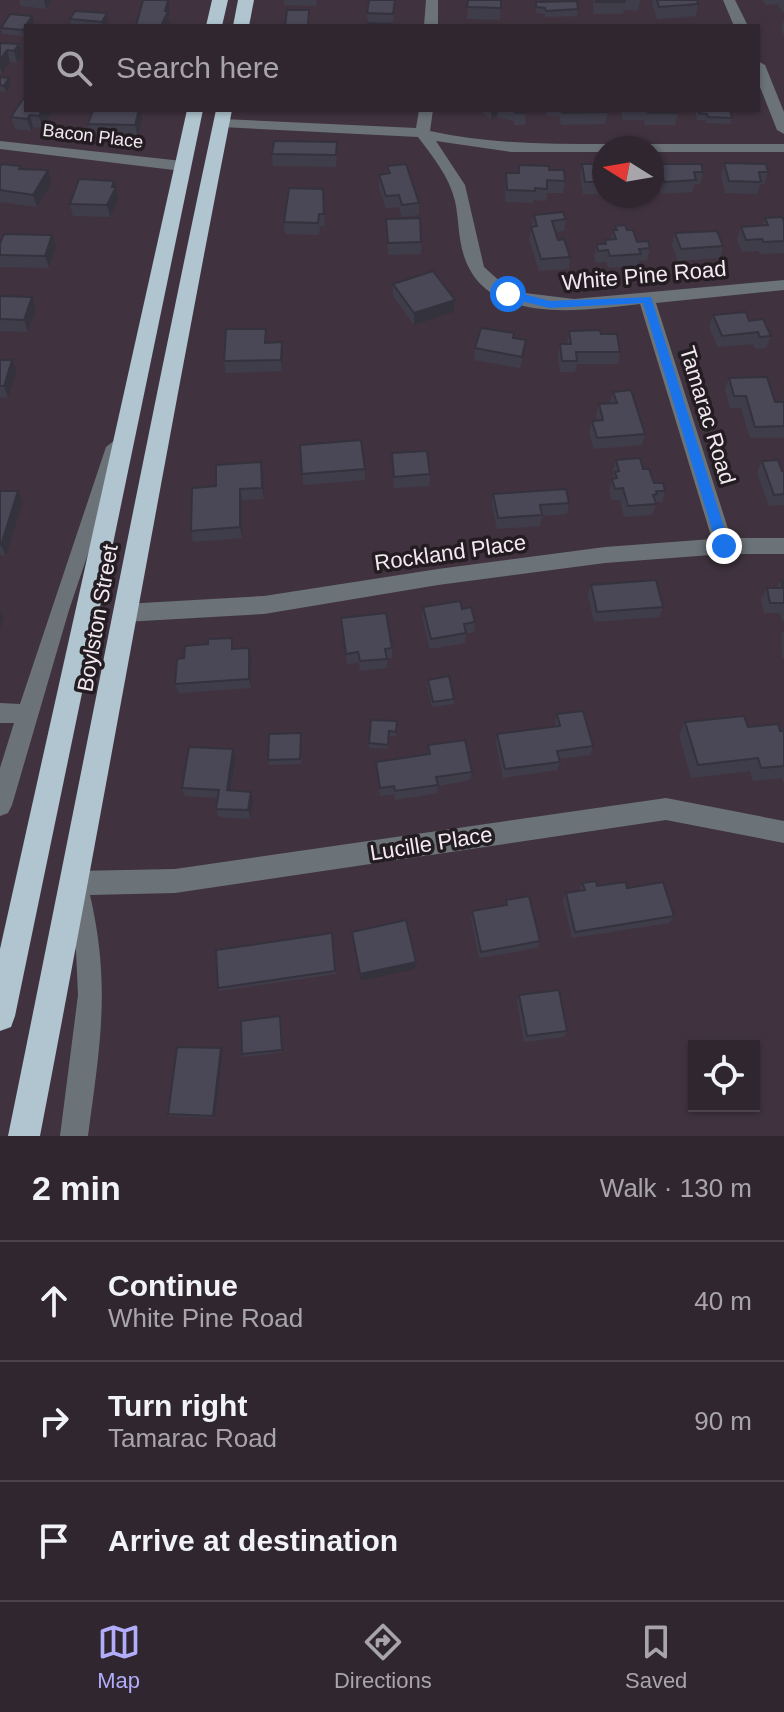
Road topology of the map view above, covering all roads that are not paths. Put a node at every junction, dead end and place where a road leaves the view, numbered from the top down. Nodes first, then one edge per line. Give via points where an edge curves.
1 (220, 0) edge
2 (246, 0) edge
3 (432, 0) edge
4 (729, 0) edge
5 (214, 24) edge
6 (241, 24) edge
7 (431, 24) edge
8 (740, 24) edge
9 (760, 70) edge
10 (195, 112) edge
11 (426, 112) edge
12 (223, 116) edge
13 (784, 130) edge
14 (422, 133) junction
15 (0, 145) edge
16 (592, 148) edge
17 (664, 148) edge
18 (784, 148) edge
19 (182, 166) junction
20 (784, 285) edge
21 (647, 299) junction
22 (125, 419) junction
23 (724, 546) junction
24 (784, 546) edge
25 (124, 613) junction
26 (0, 713) edge
27 (26, 714) junction
28 (0, 805) edge
29 (784, 832) edge
30 (75, 883) junction
31 (0, 1016) edge
32 (24, 1136) edge
33 (74, 1136) edge

1 - 5 highway
2 - 6 highway
3 - 7 street
4 - 8 street
9 - 13 street
10 - 19 highway, Boylston Street
11 - 14 street
12 - 14 street
12 - 25 highway, Boylston Street
14 - 16 street via 486,146
14 - 21 street, White Pine Road via 458,186 472,256 489,284 550,305
15 - 19 street, Bacon Place
17 - 18 street
19 - 22 highway, Boylston Street
20 - 21 street, White Pine Road
21 - 23 street, Tamarac Road
22 - 27 street
22 - 31 highway, Boylston Street via 58,759
23 - 24 street, Rockland Place
23 - 25 street, Rockland Place via 502,567 264,605
25 - 30 highway, Boylston Street
26 - 27 street
27 - 28 street
29 - 30 street, Lucille Place via 666,809 209,877
30 - 32 highway, Boylston Street
30 - 33 street via 91,977

